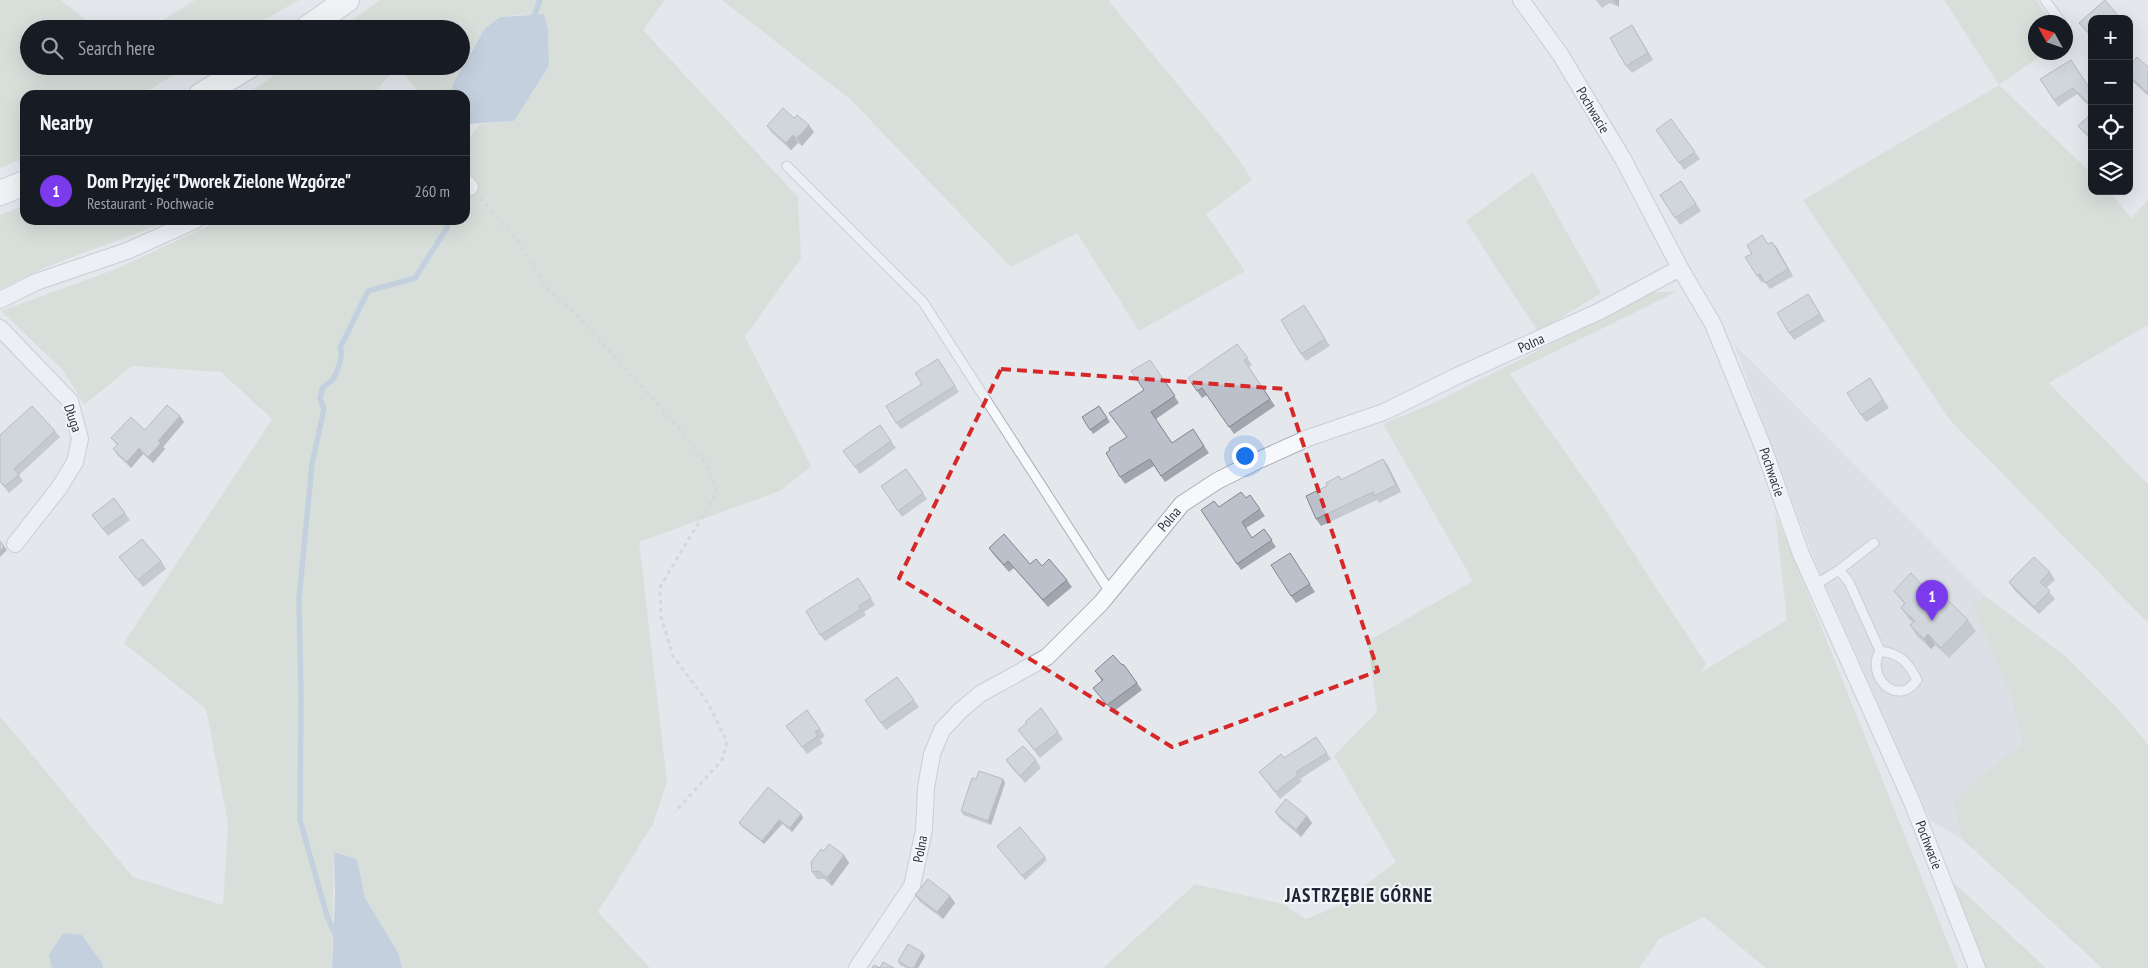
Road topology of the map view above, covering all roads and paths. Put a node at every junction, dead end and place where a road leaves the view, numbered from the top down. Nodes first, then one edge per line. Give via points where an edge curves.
1 (347, 0) edge
2 (1521, 0) edge
3 (2046, 0) edge
4 (2056, 15) edge
5 (319, 20) edge
6 (234, 75) edge
7 (209, 90) edge
8 (787, 166) dead end
9 (20, 185) edge
10 (470, 188) edge
11 (0, 193) edge
12 (185, 225) edge
13 (1680, 268) junction
14 (0, 300) edge
15 (0, 328) edge
16 (1874, 543) dead end
17 (15, 544) dead end
18 (1839, 570) junction
19 (1815, 585) junction
20 (1110, 592) junction
21 (1880, 651) junction
22 (675, 812) dead end
23 (857, 968) edge
24 (1977, 968) edge

1 - 5 main road
2 - 13 street, Pochwacie via 1560,54 1623,159
3 - 4 lane
6 - 7 main road
8 - 20 lane via 923,302
9 - 11 main road
10 - 22 path via 517,239 546,286 581,319 679,428 704,461 717,492 660,587 661,617 673,656 708,704 727,742 722,760
12 - 14 street via 127,251 36,282
13 - 19 street, Pochwacie via 1713,324 1726,354
13 - 20 street, Polna via 1600,311 1384,412 1308,438 1217,481 1182,504
15 - 17 street, Długa via 70,402 80,439 75,462 59,488
16 - 18 lane
18 - 19 lane
18 - 21 lane via 1849,582
19 - 24 street, Pochwacie via 1912,802
20 - 23 street, Polna via 1047,657 980,694 942,730 932,754 924,830 912,886
21 - 21 lane via 1895,653 1906,663 1917,680 1911,689 1896,691 1880,680 1875,671 1875,660

